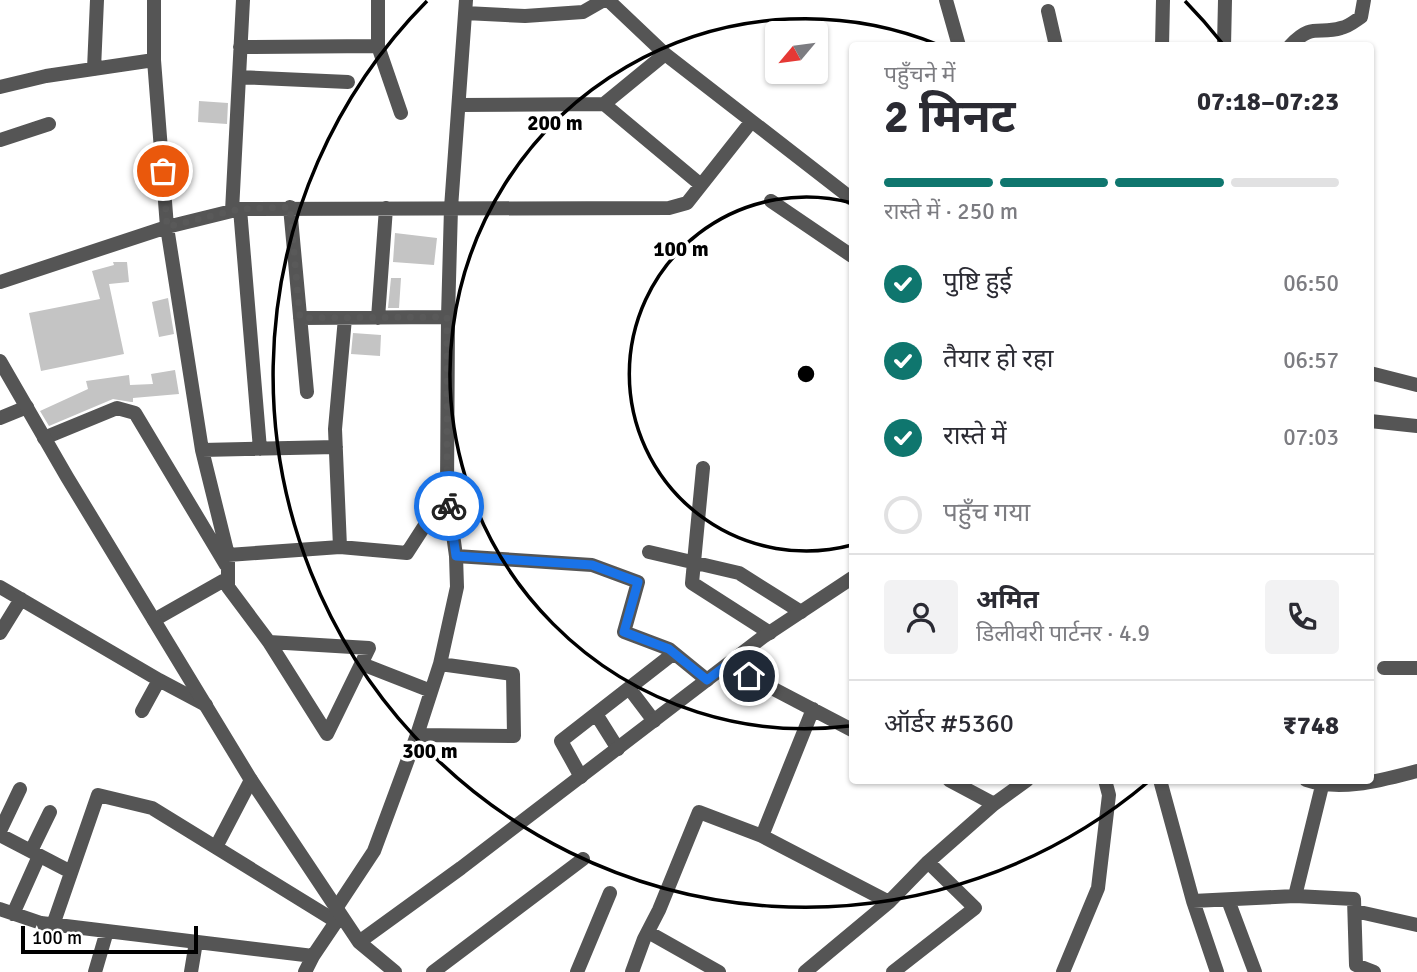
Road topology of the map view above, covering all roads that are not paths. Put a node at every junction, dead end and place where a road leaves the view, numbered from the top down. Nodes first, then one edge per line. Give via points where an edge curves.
1 (97, 0) edge
2 (154, 0) edge
3 (243, 0) edge
4 (378, 0) edge
5 (606, 0) edge
6 (946, 0) edge
7 (1163, 0) edge
8 (1225, 0) edge
9 (1364, 0) edge
10 (466, 6) edge
11 (1048, 11) dead end
12 (958, 42) edge
13 (1055, 42) edge
14 (1162, 42) edge
15 (1224, 42) edge
16 (1293, 42) edge
17 (378, 46) junction
18 (240, 47) junction
19 (665, 54) junction
20 (154, 60) junction
21 (94, 69) junction
22 (239, 77) junction
23 (348, 82) dead end
24 (0, 87) edge
25 (604, 104) junction
26 (459, 105) junction
27 (401, 113) dead end
28 (751, 122) junction
29 (49, 124) dead end
30 (0, 140) edge
31 (701, 185) junction
32 (849, 197) edge
33 (771, 201) dead end
34 (290, 207) junction
35 (386, 208) junction
36 (451, 208) junction
37 (236, 210) junction
38 (167, 227) junction
39 (849, 254) edge
40 (0, 282) edge
41 (447, 317) junction
42 (300, 318) junction
43 (345, 318) junction
44 (378, 318) junction
45 (0, 361) edge
46 (1374, 374) edge
47 (1417, 385) edge
48 (307, 392) dead end
49 (27, 407) junction
50 (0, 418) edge
51 (1374, 421) edge
52 (1417, 426) edge
53 (44, 438) junction
54 (335, 447) junction
55 (260, 449) junction
56 (202, 450) junction
57 (703, 468) dead end
58 (447, 491) junction
59 (340, 547) junction
60 (649, 552) dead end
61 (456, 556) junction
62 (693, 561) junction
63 (228, 567) junction
64 (849, 581) edge
65 (0, 587) edge
66 (21, 599) junction
67 (801, 612) junction
68 (155, 620) junction
69 (0, 633) edge
70 (770, 633) junction
71 (269, 642) junction
72 (674, 653) junction
73 (362, 664) junction
74 (440, 664) junction
75 (728, 664) junction
76 (1384, 668) dead end
77 (1417, 668) edge
78 (159, 680) junction
79 (707, 680) junction
80 (629, 688) junction
81 (431, 691) junction
82 (206, 705) junction
83 (813, 709) junction
84 (142, 711) dead end
85 (596, 714) junction
86 (654, 721) junction
87 (849, 728) edge
88 (417, 734) junction
89 (618, 749) junction
90 (1417, 771) edge
91 (581, 777) junction
92 (251, 780) junction
93 (1374, 782) edge
94 (956, 784) edge
95 (1022, 784) edge
96 (1106, 784) edge
97 (1161, 784) edge
98 (1317, 784) edge
99 (1349, 784) edge
100 (1322, 786) junction
101 (20, 789) dead end
102 (994, 804) junction
103 (50, 812) dead end
104 (0, 833) edge
105 (762, 836) junction
106 (216, 847) junction
107 (35, 853) junction
108 (583, 859) dead end
109 (928, 862) junction
110 (71, 872) junction
111 (610, 893) dead end
112 (1295, 896) junction
113 (1228, 900) junction
114 (1193, 901) junction
115 (889, 902) junction
116 (7, 911) edge
117 (1355, 911) junction
118 (338, 914) junction
119 (54, 925) junction
120 (1417, 925) edge
121 (107, 931) junction
122 (648, 932) junction
123 (196, 942) junction
124 (359, 942) junction
125 (313, 956) junction
126 (698, 966) edge
127 (95, 972) edge
128 (191, 972) edge
129 (306, 972) edge
130 (395, 972) edge
131 (433, 972) edge
132 (577, 972) edge
133 (632, 972) edge
134 (719, 972) edge
135 (805, 972) edge
136 (893, 972) edge
137 (1063, 972) edge
138 (1217, 972) edge
139 (1255, 972) edge
140 (1374, 972) edge

1 - 21 street
2 - 20 street
3 - 18 street
4 - 17 street
5 - 10 street via 583,12 525,16
5 - 19 street
6 - 12 street
7 - 14 street
8 - 15 street
9 - 16 street via 1361,18 1341,29 1314,29
10 - 26 street
11 - 13 street
17 - 18 street
17 - 27 street
18 - 22 street
19 - 25 street
19 - 28 street
20 - 21 street
20 - 38 street
21 - 24 street
22 - 23 street
22 - 37 street
25 - 26 street
25 - 31 street
26 - 36 street
28 - 31 street
28 - 32 street
29 - 30 street
31 - 36 street via 687,203 669,208
33 - 39 street
34 - 35 street
34 - 37 street
34 - 42 street
35 - 36 street
35 - 44 street
36 - 41 street
37 - 38 street
37 - 55 street
38 - 40 street
38 - 56 street
41 - 44 street
41 - 58 street
42 - 43 street
42 - 48 street
43 - 44 street
43 - 54 street
45 - 49 street
46 - 47 street
49 - 50 street
49 - 53 street
51 - 52 street
53 - 63 street via 117,408 135,413
53 - 68 street
54 - 55 street
54 - 59 street
55 - 56 street
56 - 63 street
57 - 62 street
58 - 59 street via 407,553
58 - 61 street
59 - 63 street
60 - 62 street
61 - 72 street via 592,565 638,582 624,632
61 - 74 street via 457,587
62 - 67 street via 740,573
62 - 70 street via 692,583
63 - 68 street
63 - 71 street via 228,587
64 - 67 street
65 - 66 street
66 - 69 street
66 - 78 street
67 - 70 street
68 - 82 street
70 - 75 street
71 - 73 street via 369,648
71 - 73 street via 327,734
72 - 79 street
72 - 80 street
73 - 81 street
74 - 81 street
74 - 88 street via 513,674 514,736
75 - 79 street
75 - 83 street
76 - 77 street
78 - 82 street
78 - 84 street
79 - 86 street
80 - 85 street
80 - 86 street
81 - 88 street
82 - 92 street
83 - 87 street
83 - 105 street
85 - 89 street
85 - 91 street via 561,741
86 - 89 street
88 - 118 street via 373,850
89 - 91 street
90 - 93 street
91 - 124 street
92 - 106 street
92 - 118 street
94 - 102 street
95 - 102 street
96 - 137 street via 1109,795 1098,888
97 - 114 street
98 - 100 street
99 - 100 street
100 - 112 street
101 - 104 street
102 - 109 street
103 - 107 street
104 - 107 street
105 - 115 street
105 - 122 street via 699,812
106 - 110 street via 152,808 98,795
106 - 118 street
107 - 110 street
107 - 116 street
108 - 131 street
109 - 115 street
109 - 136 street via 975,908
110 - 119 street
111 - 132 street
112 - 113 street
112 - 117 street via 1354,899
113 - 114 street
113 - 139 street
114 - 138 street
115 - 135 street
116 - 119 street
117 - 120 street
117 - 140 street via 1356,965
118 - 124 street
118 - 125 street
119 - 121 street
121 - 123 street
121 - 127 street
122 - 126 street
122 - 133 street
123 - 125 street
123 - 128 street
124 - 130 street
125 - 129 street
126 - 134 street

